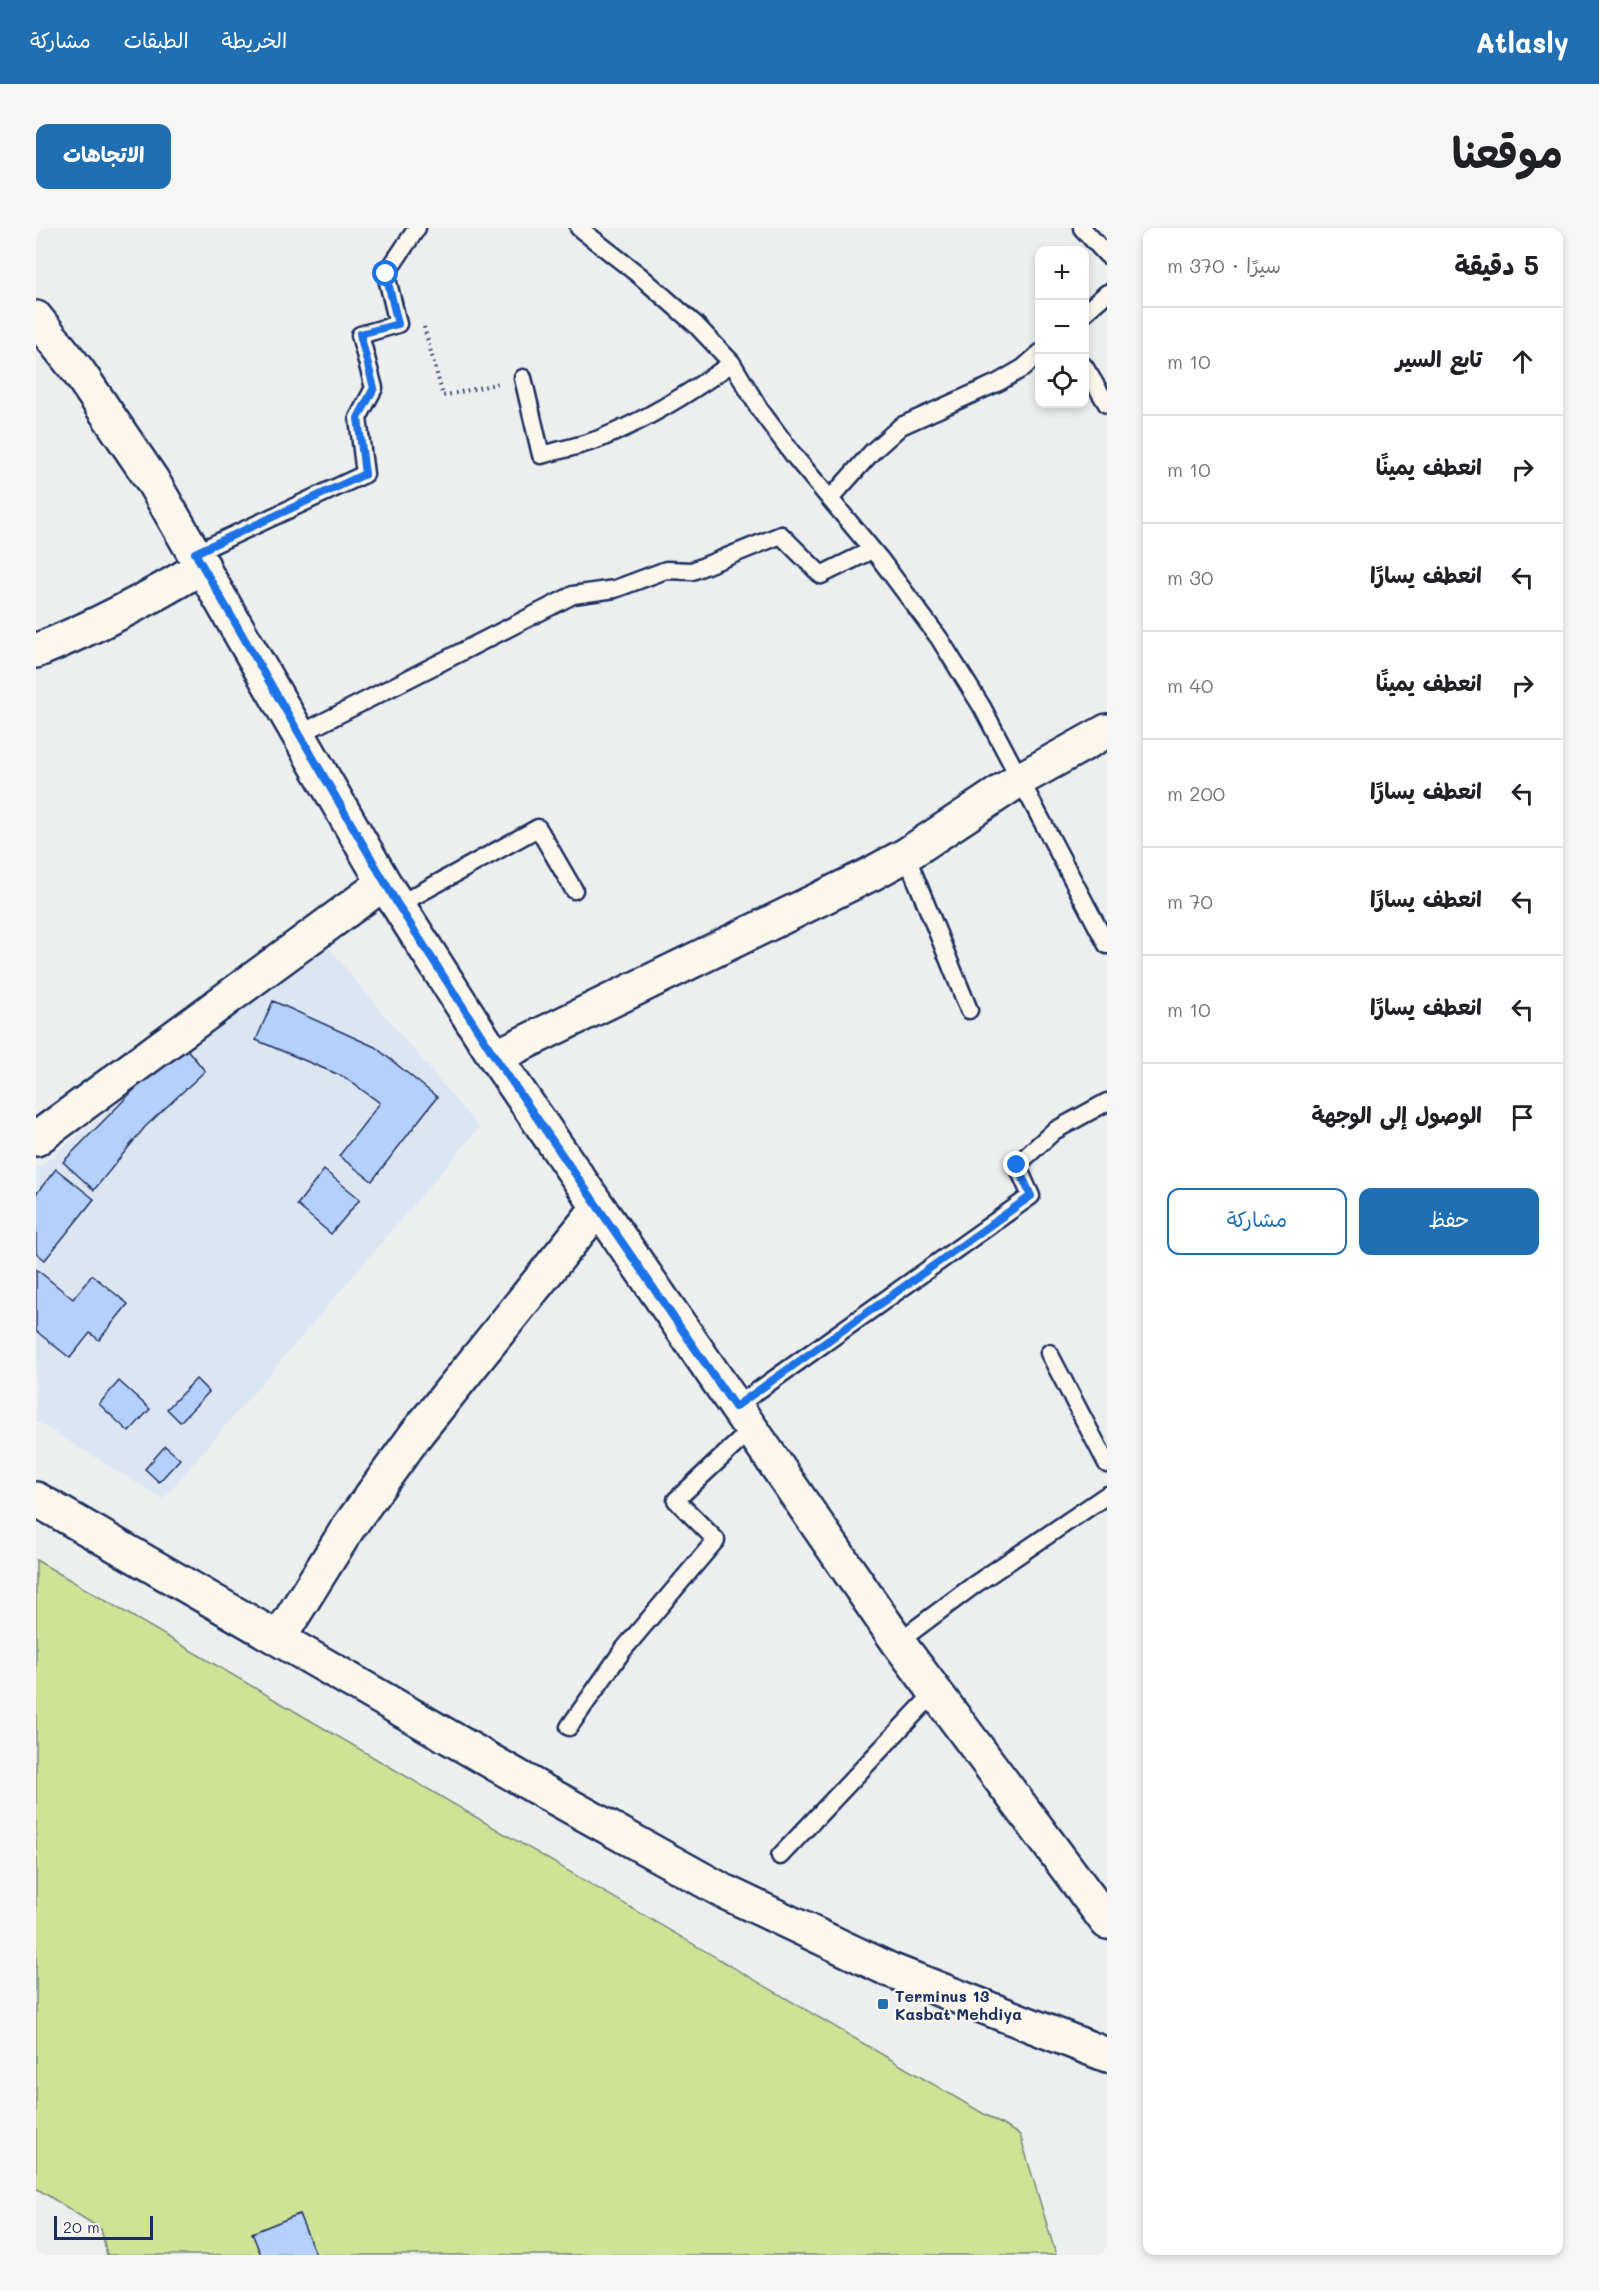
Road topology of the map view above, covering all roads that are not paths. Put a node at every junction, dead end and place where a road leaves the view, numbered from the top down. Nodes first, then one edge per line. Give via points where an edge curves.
1 (417, 228) edge
2 (579, 228) edge
3 (1082, 228) edge
4 (1107, 255) edge
5 (1107, 293) edge
6 (1089, 309) edge
7 (36, 318) edge
8 (1039, 354) edge
9 (732, 363) junction
10 (1089, 374) edge
11 (523, 378) road end
12 (1107, 404) edge
13 (830, 499) junction
14 (872, 550) junction
15 (199, 559) junction
16 (36, 651) edge
17 (1107, 731) edge
18 (300, 734) junction
19 (1019, 780) junction
20 (906, 855) junction
21 (574, 890) dead end
22 (391, 894) junction
23 (1107, 945) edge
24 (969, 1010) dead end
25 (495, 1057) junction
26 (1107, 1102) edge
27 (36, 1139) edge
28 (598, 1208) junction
29 (1049, 1353) dead end
30 (743, 1418) junction
31 (1107, 1464) edge
32 (1107, 1495) edge
33 (36, 1499) edge
34 (279, 1638) junction
35 (898, 1642) junction
36 (935, 1692) junction
37 (569, 1727) dead end
38 (780, 1856) dead end
39 (1107, 1922) edge
40 (1107, 2055) edge

1 - 15 lane via 386,274 398,324 360,334 374,388 358,418 365,474
2 - 9 lane via 680,310
3 - 4 lane
5 - 6 lane
7 - 15 street via 78,370 152,480
8 - 13 lane via 999,382 901,426
9 - 11 lane via 653,413 598,439 541,455
9 - 13 lane via 760,411
10 - 12 lane
13 - 14 lane
14 - 18 lane via 822,575 781,535 692,572 666,570 615,588 573,595
14 - 19 lane via 939,638 982,707
15 - 16 street via 137,606
15 - 18 street
17 - 19 street
18 - 22 street
19 - 20 street
19 - 23 lane
20 - 24 lane
20 - 25 street
21 - 22 lane via 538,828
22 - 25 street
22 - 27 street
25 - 28 street
26 - 30 lane via 1054,1131 1017,1165 1031,1196
28 - 30 street
28 - 34 street via 417,1433 348,1528
29 - 31 lane
30 - 35 street
30 - 37 lane via 676,1500 716,1540 622,1650
32 - 35 lane
33 - 34 street
34 - 40 street via 725,1892 890,1970
35 - 36 street
36 - 38 lane
36 - 39 street

